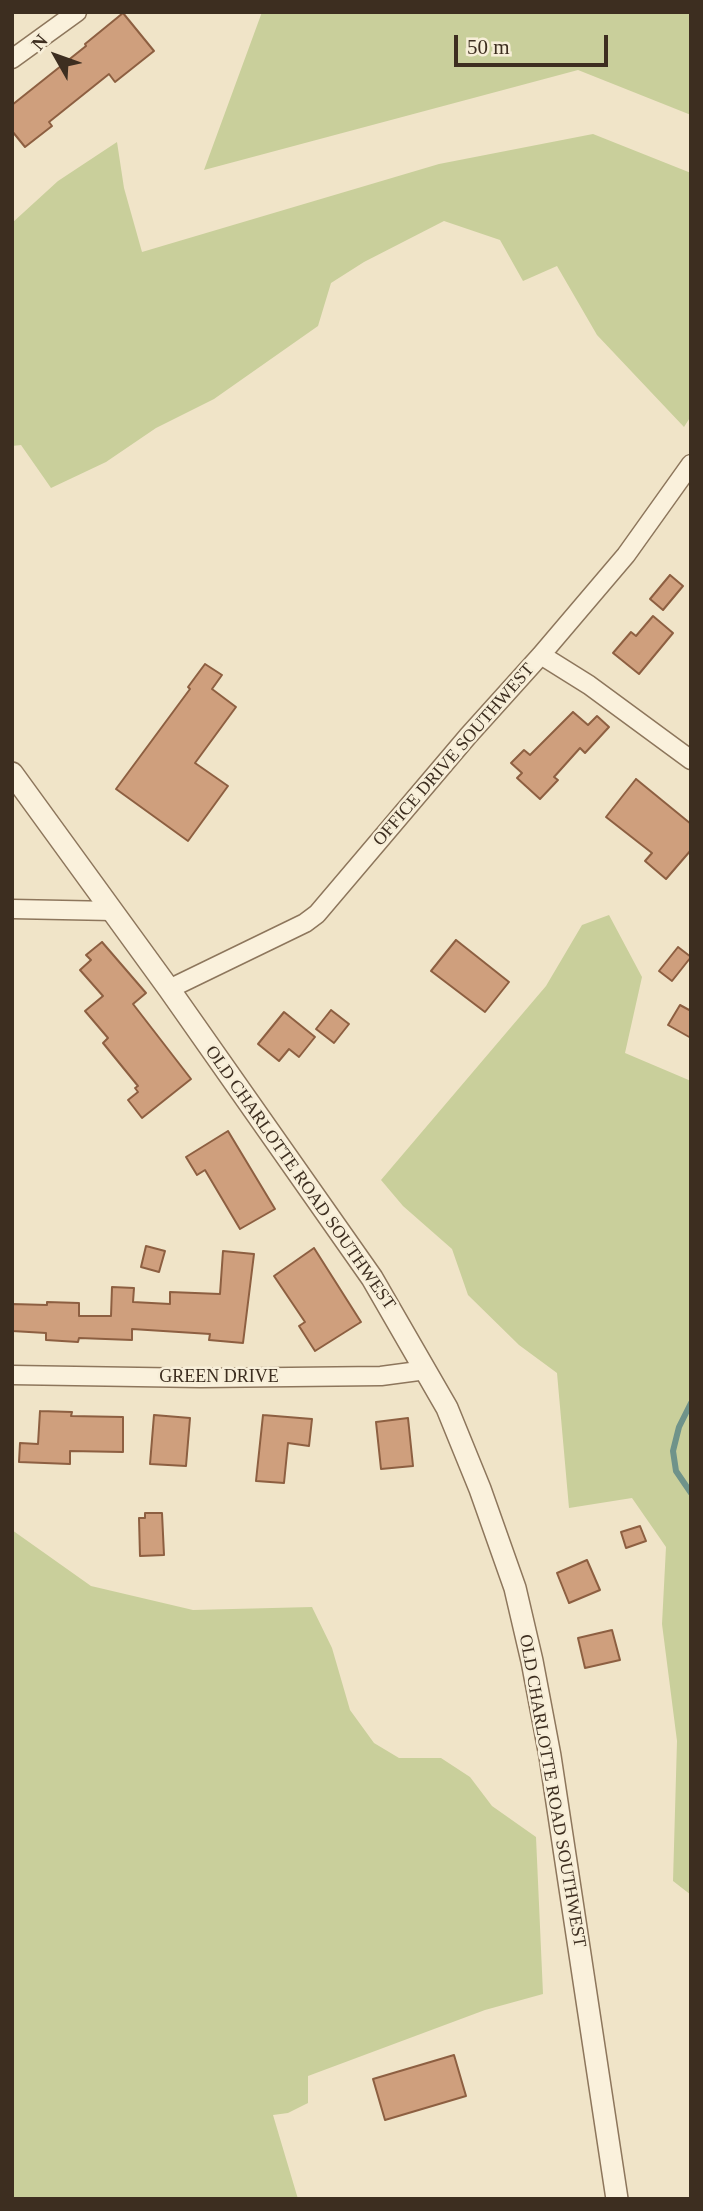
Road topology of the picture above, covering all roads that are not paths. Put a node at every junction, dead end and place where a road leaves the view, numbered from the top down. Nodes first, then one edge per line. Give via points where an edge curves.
1 (77, 12) edge
2 (12, 59) edge
3 (691, 464) edge
4 (541, 655) junction
5 (691, 760) edge
6 (12, 773) edge
7 (12, 909) edge
8 (113, 911) junction
9 (169, 989) junction
10 (426, 1370) junction
11 (12, 1375) edge
12 (617, 2199) edge

1 - 2 street
3 - 4 street, OFFICE DRIVE SOUTHWEST via 626,555
4 - 5 street
4 - 9 street, OFFICE DRIVE SOUTHWEST via 317,914
6 - 8 street, OLD CHARLOTTE ROAD SOUTHWEST
7 - 8 street
8 - 9 street, OLD CHARLOTTE ROAD SOUTHWEST
9 - 10 street, OLD CHARLOTTE ROAD SOUTHWEST via 372,1278
10 - 11 street, GREEN DRIVE via 381,1376
10 - 12 street, OLD CHARLOTTE ROAD SOUTHWEST via 447,1408 515,1587 550,1756

